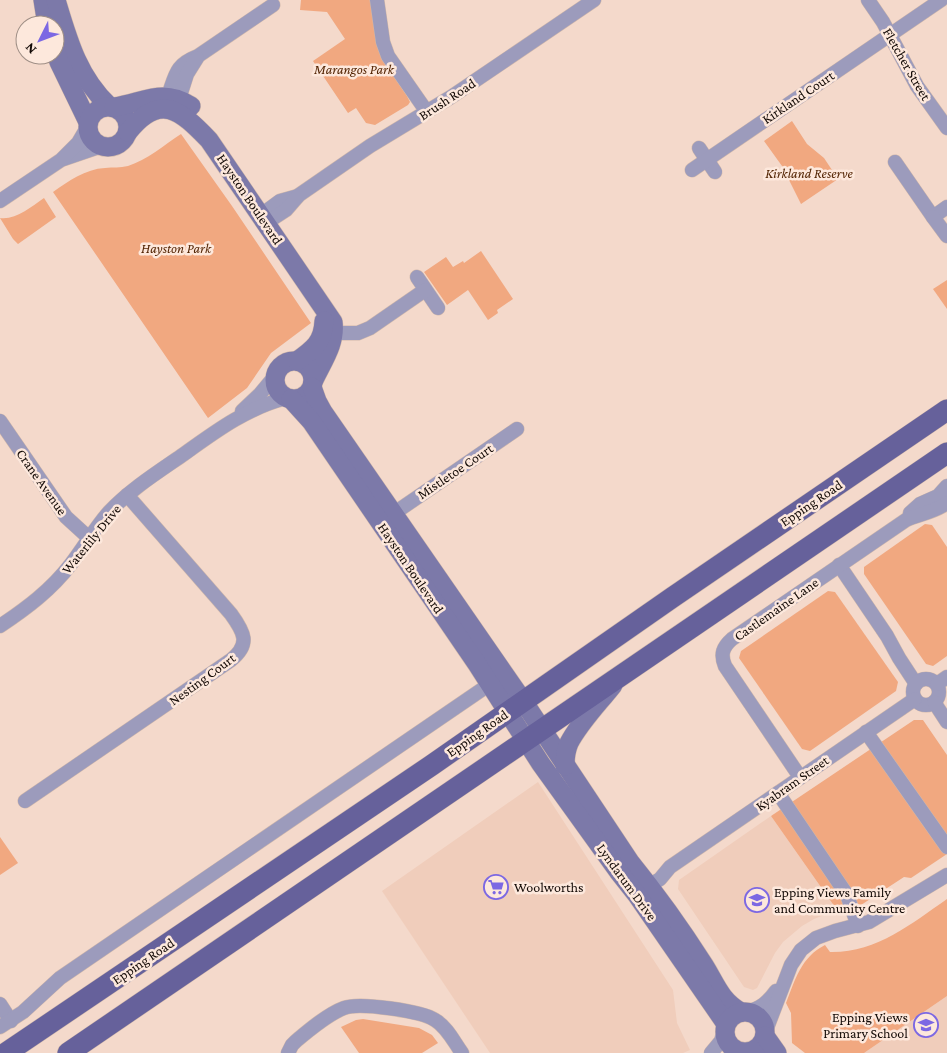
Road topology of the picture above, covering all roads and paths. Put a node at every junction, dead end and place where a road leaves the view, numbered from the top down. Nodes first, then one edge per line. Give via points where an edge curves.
1 (42, 0) edge
2 (56, 0) edge
3 (377, 0) edge
4 (594, 0) edge
5 (868, 0) edge
6 (941, 0) edge
7 (273, 5) dead end
8 (45, 15) edge
9 (890, 35) junction
10 (60, 65) edge
11 (173, 102) junction
12 (112, 107) junction
13 (427, 112) junction
14 (88, 124) junction
15 (947, 128) edge
16 (128, 132) junction
17 (102, 146) junction
18 (699, 148) dead end
19 (61, 160) junction
20 (895, 162) dead end
21 (711, 166) junction
22 (692, 170) dead end
23 (0, 201) edge
24 (947, 207) edge
25 (934, 217) junction
26 (263, 219) junction
27 (947, 236) edge
28 (417, 277) dead end
29 (426, 290) junction
30 (438, 308) dead end
31 (329, 331) junction
32 (297, 361) junction
33 (274, 376) junction
34 (313, 384) junction
35 (288, 399) junction
36 (947, 401) edge
37 (947, 410) edge
38 (233, 420) junction
39 (1, 424) edge
40 (925, 425) junction
41 (517, 429) dead end
42 (947, 453) edge
43 (947, 486) edge
44 (127, 495) junction
45 (942, 507) edge
46 (387, 518) junction
47 (90, 538) junction
48 (839, 565) junction
49 (0, 626) edge
50 (622, 674) junction
51 (496, 679) junction
52 (942, 680) edge
53 (919, 681) junction
54 (915, 699) junction
55 (934, 702) junction
56 (515, 707) junction
57 (947, 722) edge
58 (542, 730) junction
59 (866, 732) junction
60 (565, 766) junction
61 (800, 776) junction
62 (778, 793) junction
63 (25, 801) dead end
64 (947, 847) edge
65 (947, 875) edge
66 (640, 887) junction
67 (858, 926) junction
68 (783, 983) junction
69 (0, 1004) edge
70 (744, 1012) junction
71 (6, 1024) edge
72 (725, 1026) junction
73 (765, 1035) junction
74 (742, 1052) edge
75 (6, 1053) edge
76 (68, 1053) edge
77 (288, 1053) edge
78 (462, 1053) edge
79 (711, 1053) edge
80 (777, 1053) edge

1 - 8 street
2 - 12 street via 77,63 96,94
3 - 13 street via 388,56
4 - 13 street, Brush Road
5 - 9 street, Fletcher Street
6 - 9 street, Kirkland Court
7 - 11 street via 198,56 186,60 177,70
9 - 15 street, Fletcher Street via 917,86
9 - 21 street, Kirkland Court
10 - 14 street
11 - 12 street via 153,98
11 - 16 street via 148,113
11 - 26 street, Hayston Boulevard via 209,140
12 - 14 street via 98,109 90,116
12 - 16 street via 124,115
13 - 26 street, Brush Road via 299,195 286,210
14 - 17 street via 91,138
14 - 19 street via 78,143
16 - 17 street via 120,143
17 - 19 street
18 - 21 street
19 - 23 street
20 - 25 street
21 - 22 street, Kirkland Court
24 - 25 street
25 - 27 street
26 - 31 street, Hayston Boulevard via 324,308
28 - 29 street
29 - 30 street
29 - 31 street via 370,328 358,333
31 - 32 street
31 - 34 street, Hayston Boulevard via 330,348
32 - 33 street via 280,365
32 - 34 street via 311,371
33 - 35 street via 278,391
33 - 38 street, Waterlily Drive
34 - 35 street via 304,397
34 - 46 street, Hayston Boulevard via 323,412
35 - 38 street, Waterlily Drive via 267,403
35 - 46 street, Hayston Boulevard via 311,421
36 - 40 main road
37 - 40 main road, Epping Road
38 - 44 street, Waterlily Drive
39 - 47 street, Crane Avenue via 66,517
40 - 56 main road, Epping Road
41 - 46 street, Mistletoe Court
42 - 50 main road
43 - 45 street, Castlemaine Lane
44 - 47 street, Waterlily Drive
44 - 63 street, Nesting Court via 231,614 244,636 242,648 231,660
45 - 48 street, Castlemaine Lane via 906,520
46 - 51 street, Hayston Boulevard
47 - 49 street, Waterlily Drive via 51,588
48 - 53 street via 898,658
48 - 61 street, Castlemaine Lane via 732,639 722,652 725,666
50 - 58 main road
50 - 60 street via 569,744
51 - 56 street, Hayston Boulevard
51 - 71 street via 60,978
52 - 53 street
52 - 55 street
53 - 54 street via 913,691
54 - 55 street via 922,704
54 - 59 street, Kyabram Street
55 - 57 street
56 - 58 street, Hayston Boulevard
56 - 75 main road, Epping Road
58 - 60 street, Lyndarum Drive
58 - 66 street, Lyndarum Drive via 618,871
58 - 76 main road
59 - 61 street, Kyabram Street
59 - 64 street
60 - 66 street, Lyndarum Drive via 630,862
61 - 62 street, Kyabram Street
62 - 66 street, Kyabram Street via 670,867 656,872
62 - 67 street via 848,895
65 - 67 street
66 - 70 street, Lyndarum Drive via 704,965 726,1002
66 - 72 street, Lyndarum Drive
67 - 68 street via 825,934 808,943 796,957
68 - 70 street via 769,1001 758,1009
68 - 73 street
69 - 71 street
70 - 72 street via 732,1016
70 - 73 street via 755,1014 760,1019
72 - 74 street via 728,1043
72 - 79 street
73 - 74 street via 758,1047
73 - 80 street
77 - 78 street via 292,1044 336,1013 361,1005 430,1017 441,1024

